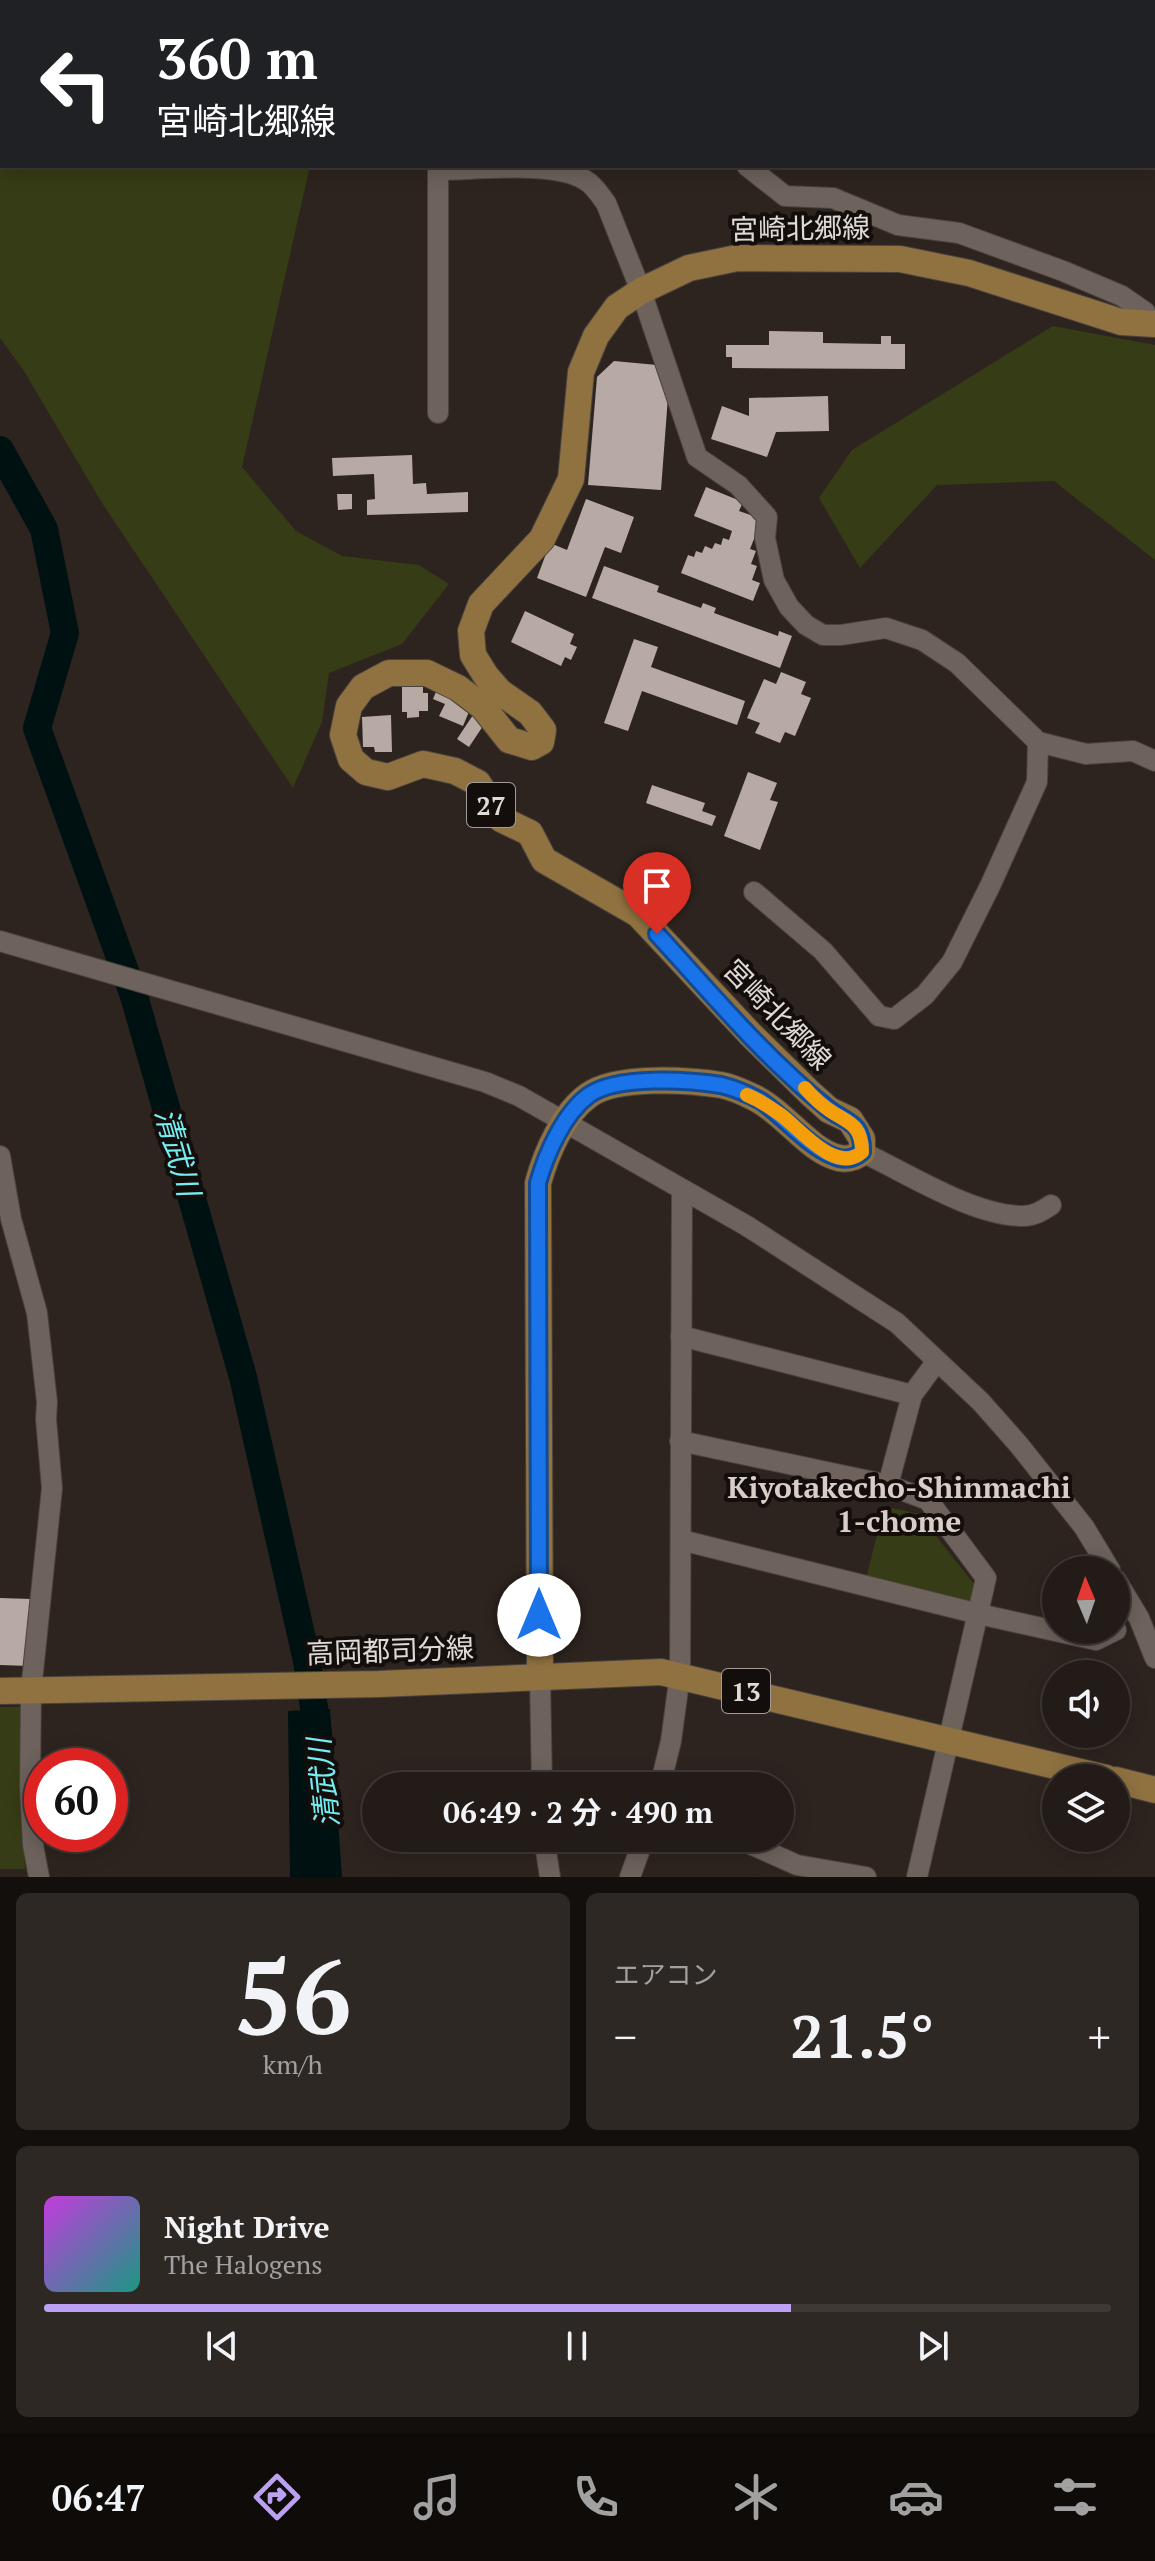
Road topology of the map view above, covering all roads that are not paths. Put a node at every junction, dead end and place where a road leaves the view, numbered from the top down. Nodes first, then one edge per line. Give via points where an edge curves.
1 (438, 168) edge
2 (750, 168) edge
3 (641, 291) junction
4 (1152, 324) edge
5 (438, 413) dead end
6 (1038, 742) junction
7 (1155, 761) edge
8 (754, 892) dead end
9 (6, 942) edge
10 (564, 1123) junction
11 (862, 1152) junction
12 (0, 1156) edge
13 (682, 1190) junction
14 (4, 1194) edge
15 (1051, 1205) dead end
16 (681, 1336) junction
17 (937, 1361) junction
18 (912, 1395) junction
19 (680, 1441) junction
20 (888, 1485) junction
21 (681, 1540) junction
22 (1102, 1556) edge
23 (1130, 1603) edge
24 (979, 1614) junction
25 (1139, 1618) junction
26 (1130, 1623) edge
27 (1042, 1628) edge
28 (1155, 1658) edge
29 (680, 1674) junction
30 (540, 1677) junction
31 (0, 1691) edge
32 (41, 1691) junction
33 (950, 1741) junction
34 (1047, 1764) edge
35 (542, 1772) edge
36 (663, 1772) edge
37 (1130, 1784) edge
38 (1155, 1790) edge
39 (546, 1852) edge
40 (639, 1852) edge
41 (768, 1852) edge
42 (39, 1877) edge
43 (550, 1877) edge
44 (630, 1877) edge
45 (866, 1877) edge
46 (917, 1877) edge

1 - 3 street via 553,168 586,180 606,203
1 - 5 street
2 - 4 street via 785,196 833,198 898,225 959,233 1063,271 1122,296
3 - 4 main road, 宮崎北郷線 / 27 via 689,268 737,258 900,259 969,273 1121,322
3 - 6 street via 697,457 738,485 767,517 765,538 774,580 789,607 823,635 886,628 922,640 957,663
3 - 11 main road, 宮崎北郷線 / 27 via 617,307 596,336 581,372 571,479 542,539 481,604 471,631 473,655 486,676 530,713 543,730 541,742 532,747 509,740 483,707 427,673 389,673 363,687 349,706 343,735 351,759 366,772 388,777 423,764 478,783 501,819 530,833 544,860 638,914 810,1093 850,1120 862,1139
6 - 7 street via 1086,754 1133,751
6 - 8 street via 1037,782 952,962 925,995 894,1019 879,1016 823,951
9 - 10 street via 485,1082
10 - 11 main road via 589,1094 619,1084 694,1082 725,1086 757,1099 817,1147 840,1158
10 - 13 street
10 - 30 main road via 538,1183
11 - 15 street via 985,1211 1024,1216
12 - 14 street
13 - 16 street
13 - 17 street via 851,1291 897,1323
14 - 32 street via 37,1313 47,1402 52,1488
16 - 18 street
16 - 19 street
17 - 18 street
17 - 22 street via 981,1402 1051,1483
18 - 20 street
19 - 20 street
19 - 21 street
20 - 24 street via 928,1500 986,1578
21 - 24 street
21 - 29 street
23 - 25 street
24 - 27 street
24 - 33 street
25 - 26 street
25 - 28 street
29 - 30 main road, 高岡都司分線 / 13
29 - 33 main road, 高岡都司分線 / 13
29 - 36 street
30 - 32 main road, 高岡都司分線 / 13
30 - 35 street
31 - 32 main road, 高岡都司分線 / 13
32 - 42 street via 30,1786
33 - 34 main road, 高岡都司分線 / 13
33 - 46 street
37 - 38 main road
39 - 43 street
40 - 44 street
41 - 45 street via 797,1865

